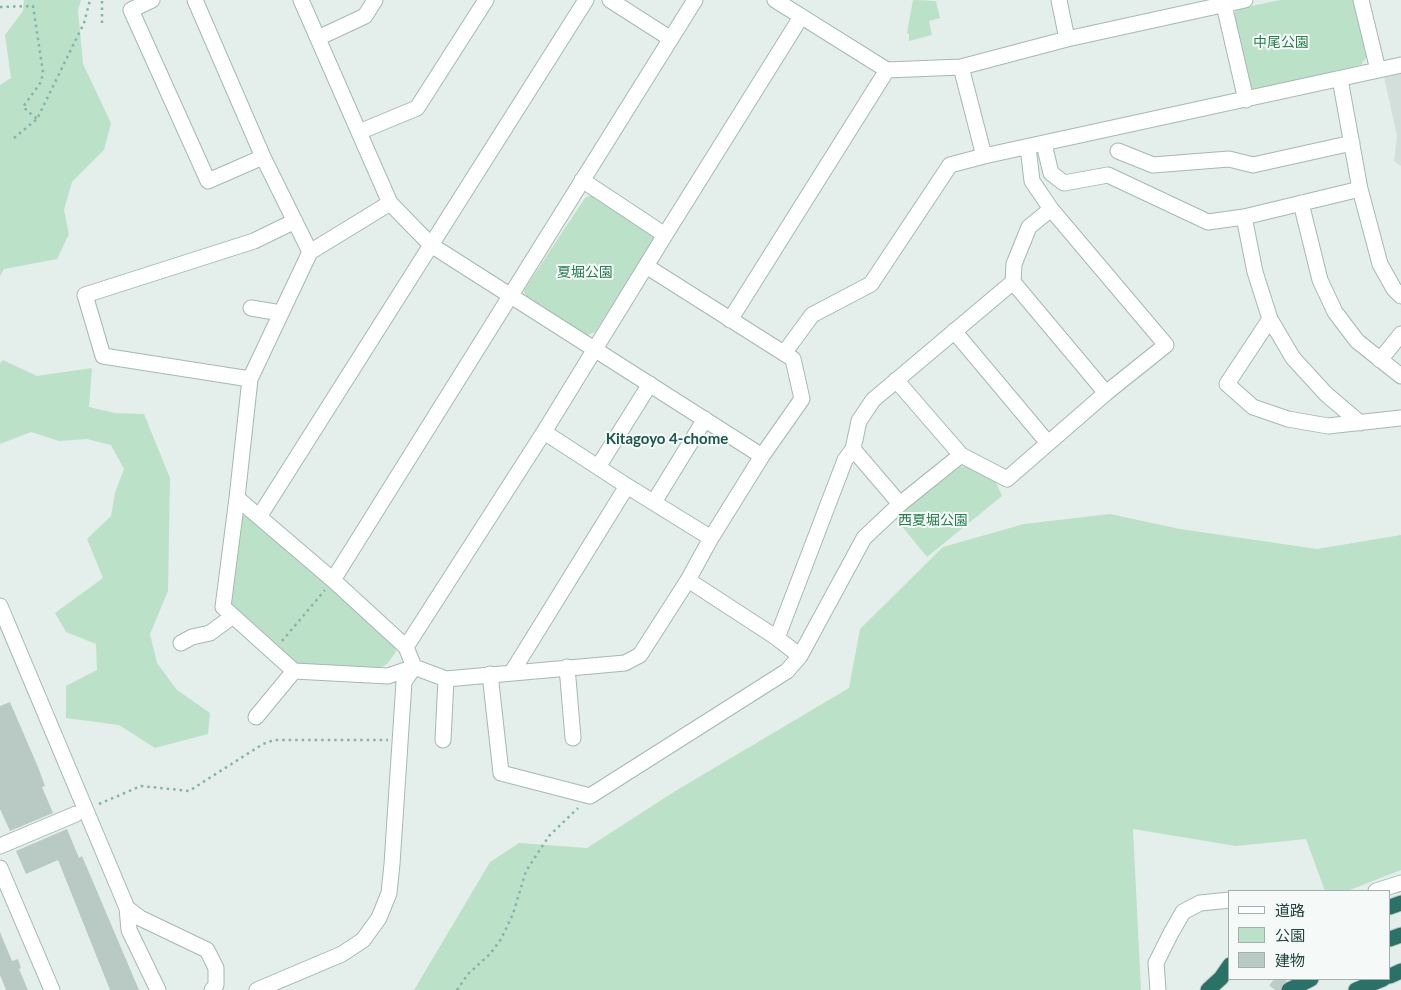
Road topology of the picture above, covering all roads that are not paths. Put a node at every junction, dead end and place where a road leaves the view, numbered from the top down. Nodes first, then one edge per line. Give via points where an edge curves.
1 (152, 0) edge
2 (195, 0) edge
3 (301, 0) edge
4 (375, 0) edge
5 (486, 0) edge
6 (586, 0) edge
7 (610, 0) edge
8 (695, 0) edge
9 (776, 0) edge
10 (1059, 0) edge
11 (1245, 0) edge
12 (1361, 0) edge
13 (1224, 5) junction
14 (801, 17) junction
15 (318, 38) junction
16 (670, 39) junction
17 (1067, 39) junction
18 (1401, 65) edge
19 (961, 67) junction
20 (887, 70) junction
21 (1378, 70) junction
22 (1340, 79) junction
23 (1246, 100) junction
24 (359, 132) junction
25 (1352, 143) junction
26 (1044, 144) junction
27 (1028, 147) junction
28 (1118, 151) dead end
29 (984, 156) junction
30 (263, 157) junction
31 (582, 180) junction
32 (1360, 189) junction
33 (390, 203) junction
34 (1301, 203) junction
35 (1051, 209) junction
36 (1244, 217) junction
37 (295, 222) junction
38 (665, 235) junction
39 (431, 244) junction
40 (310, 252) junction
41 (646, 266) junction
42 (1013, 282) junction
43 (510, 296) junction
44 (1401, 296) edge
45 (251, 308) dead end
46 (281, 313) junction
47 (1270, 319) junction
48 (730, 320) junction
49 (954, 331) junction
50 (1401, 334) edge
51 (594, 349) junction
52 (785, 352) junction
53 (1380, 360) junction
54 (1401, 376) edge
55 (250, 379) junction
56 (896, 380) junction
57 (650, 384) junction
58 (1106, 393) junction
59 (1401, 418) edge
60 (705, 419) junction
61 (1360, 423) junction
62 (544, 432) junction
63 (1048, 443) junction
64 (853, 449) junction
65 (961, 455) junction
66 (762, 456) junction
67 (598, 467) junction
68 (627, 486) junction
69 (237, 498) junction
70 (654, 502) junction
71 (900, 504) junction
72 (259, 517) junction
73 (711, 538) junction
74 (333, 580) junction
75 (688, 580) junction
76 (0, 606) edge
77 (233, 616) junction
78 (777, 638) junction
79 (181, 643) dead end
80 (406, 647) junction
81 (800, 656) junction
82 (414, 667) junction
83 (567, 667) junction
84 (294, 671) junction
85 (512, 672) junction
86 (490, 674) junction
87 (446, 679) junction
88 (256, 717) dead end
89 (573, 738) dead end
90 (443, 740) dead end
91 (76, 814) dead end
92 (0, 846) edge
93 (0, 868) edge
94 (1401, 883) edge
95 (1379, 890) edge
96 (5, 896) edge
97 (1228, 900) edge
98 (127, 908) junction
99 (1228, 968) edge
100 (1308, 980) edge
101 (1381, 980) edge
102 (217, 988) edge
103 (52, 990) edge
104 (158, 990) edge
105 (257, 990) edge
106 (1158, 990) edge
107 (1208, 990) edge
108 (1289, 990) edge
109 (1356, 990) edge

1 - 30 street via 131,10 208,181
2 - 30 street
3 - 15 street
4 - 15 street via 365,16
5 - 24 street via 417,108
6 - 39 street
7 - 16 street
8 - 16 street
9 - 14 street
10 - 17 street
11 - 13 street
12 - 21 street
13 - 17 street
13 - 23 street
14 - 20 street
14 - 38 street
15 - 24 street
16 - 31 street
17 - 19 street
18 - 21 street
19 - 20 street
19 - 29 street
20 - 48 street
21 - 22 street
22 - 23 street
22 - 25 street
23 - 26 street
24 - 33 street
25 - 28 street via 1254,165 1228,159 1153,165
25 - 32 street
26 - 27 street
26 - 36 street via 1051,173 1064,183 1108,174 1208,222
27 - 29 street
27 - 35 street via 1032,181
29 - 52 street via 950,166 871,284 812,315
30 - 37 street
31 - 38 street
31 - 43 street
32 - 34 street
32 - 44 street via 1380,264
33 - 39 street
33 - 40 street
34 - 36 street
34 - 53 street via 1320,280 1335,312 1357,341
35 - 42 street via 1029,227 1014,264
35 - 58 street via 1166,345
36 - 47 street via 1255,272
37 - 40 street
37 - 55 street via 254,241 85,295 103,356
38 - 41 street
39 - 43 street
39 - 72 street
40 - 46 street
41 - 48 street
41 - 51 street
42 - 49 street
42 - 58 street
43 - 51 street
43 - 74 street
45 - 46 street
46 - 55 street
47 - 61 street via 1293,358 1326,394
47 - 61 street via 1226,384 1253,406 1288,419 1328,426
48 - 52 street
49 - 56 street
49 - 63 street
50 - 53 street
51 - 57 street
51 - 62 street
52 - 66 street via 793,359 802,398
53 - 54 street
55 - 69 street
56 - 64 street via 873,400 859,421
56 - 65 street
57 - 60 street
57 - 67 street
58 - 63 street
59 - 61 street
60 - 66 street
60 - 70 street
62 - 67 street
62 - 80 street
63 - 65 street via 1007,479
64 - 71 street
64 - 78 street via 845,460
65 - 71 street
66 - 73 street
67 - 68 street
68 - 70 street
68 - 85 street
69 - 72 street
69 - 77 street via 223,607
70 - 73 street
71 - 81 street via 864,538
72 - 74 street
73 - 75 street
74 - 80 street
75 - 78 street
75 - 83 street via 640,655 625,663
76 - 98 street
77 - 79 street via 210,633
77 - 84 street
78 - 81 street
80 - 82 street
81 - 86 street via 787,671 590,796 501,773
82 - 84 street via 388,676
82 - 87 street
82 - 105 street via 404,682 389,893 379,918 363,940 342,954
83 - 85 street
83 - 89 street
84 - 88 street
85 - 86 street
86 - 87 street
87 - 90 street
91 - 92 street
93 - 96 street
94 - 95 street
96 - 103 street
97 - 106 street via 1200,903 1183,912 1156,963
98 - 102 street via 140,918 208,950 216,968
98 - 104 street via 129,930
99 - 107 highway
100 - 108 highway
101 - 109 highway

